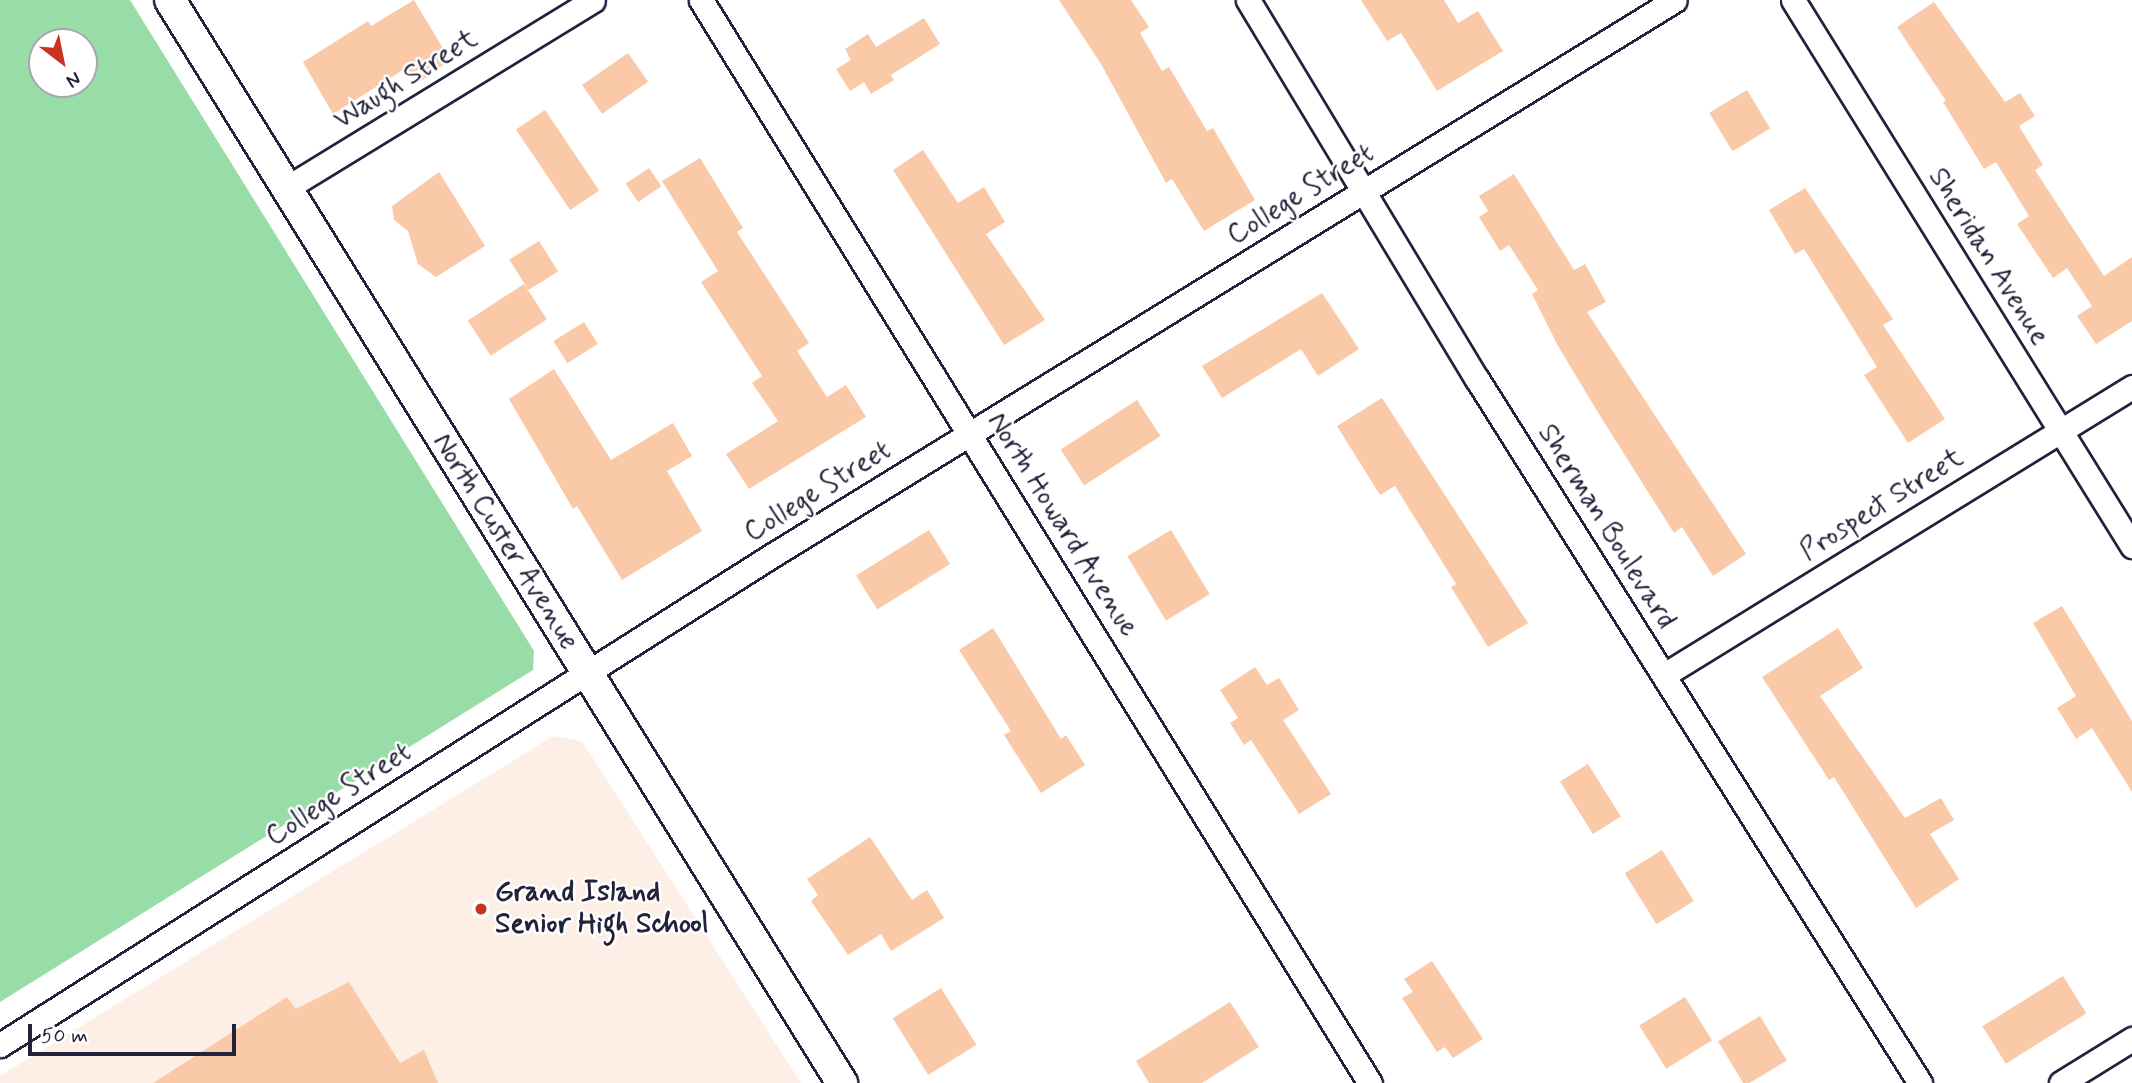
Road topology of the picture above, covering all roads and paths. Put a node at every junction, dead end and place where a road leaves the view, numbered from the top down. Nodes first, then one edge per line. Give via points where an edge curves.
1 (170, 0) edge
2 (593, 0) edge
3 (701, 0) edge
4 (1248, 0) edge
5 (1675, 0) edge
6 (1793, 0) edge
7 (285, 189) junction
8 (1363, 191) junction
9 (2132, 387) edge
10 (2061, 430) junction
11 (971, 433) junction
12 (2132, 546) edge
13 (587, 674) junction
14 (1664, 675) junction
15 (2132, 1039) edge
16 (0, 1045) edge
17 (842, 1083) edge
18 (1370, 1083) edge
19 (1920, 1083) edge
20 (2061, 1083) edge

1 - 7 street, North Custer Avenue
2 - 7 street, Waugh Street
3 - 11 street, North Howard Avenue
4 - 8 street, Sherman Boulevard
5 - 8 street, College Street
6 - 10 street, Sheridan Avenue
7 - 13 street, North Custer Avenue
8 - 11 street, College Street
8 - 14 street, Sherman Boulevard
9 - 10 street, Prospect Street
10 - 12 street, Sheridan Avenue
10 - 14 street, Prospect Street
11 - 13 street, College Street
11 - 18 street, North Howard Avenue
13 - 16 street, College Street
13 - 17 street, North Custer Avenue
14 - 19 street, Sherman Boulevard
15 - 20 street

